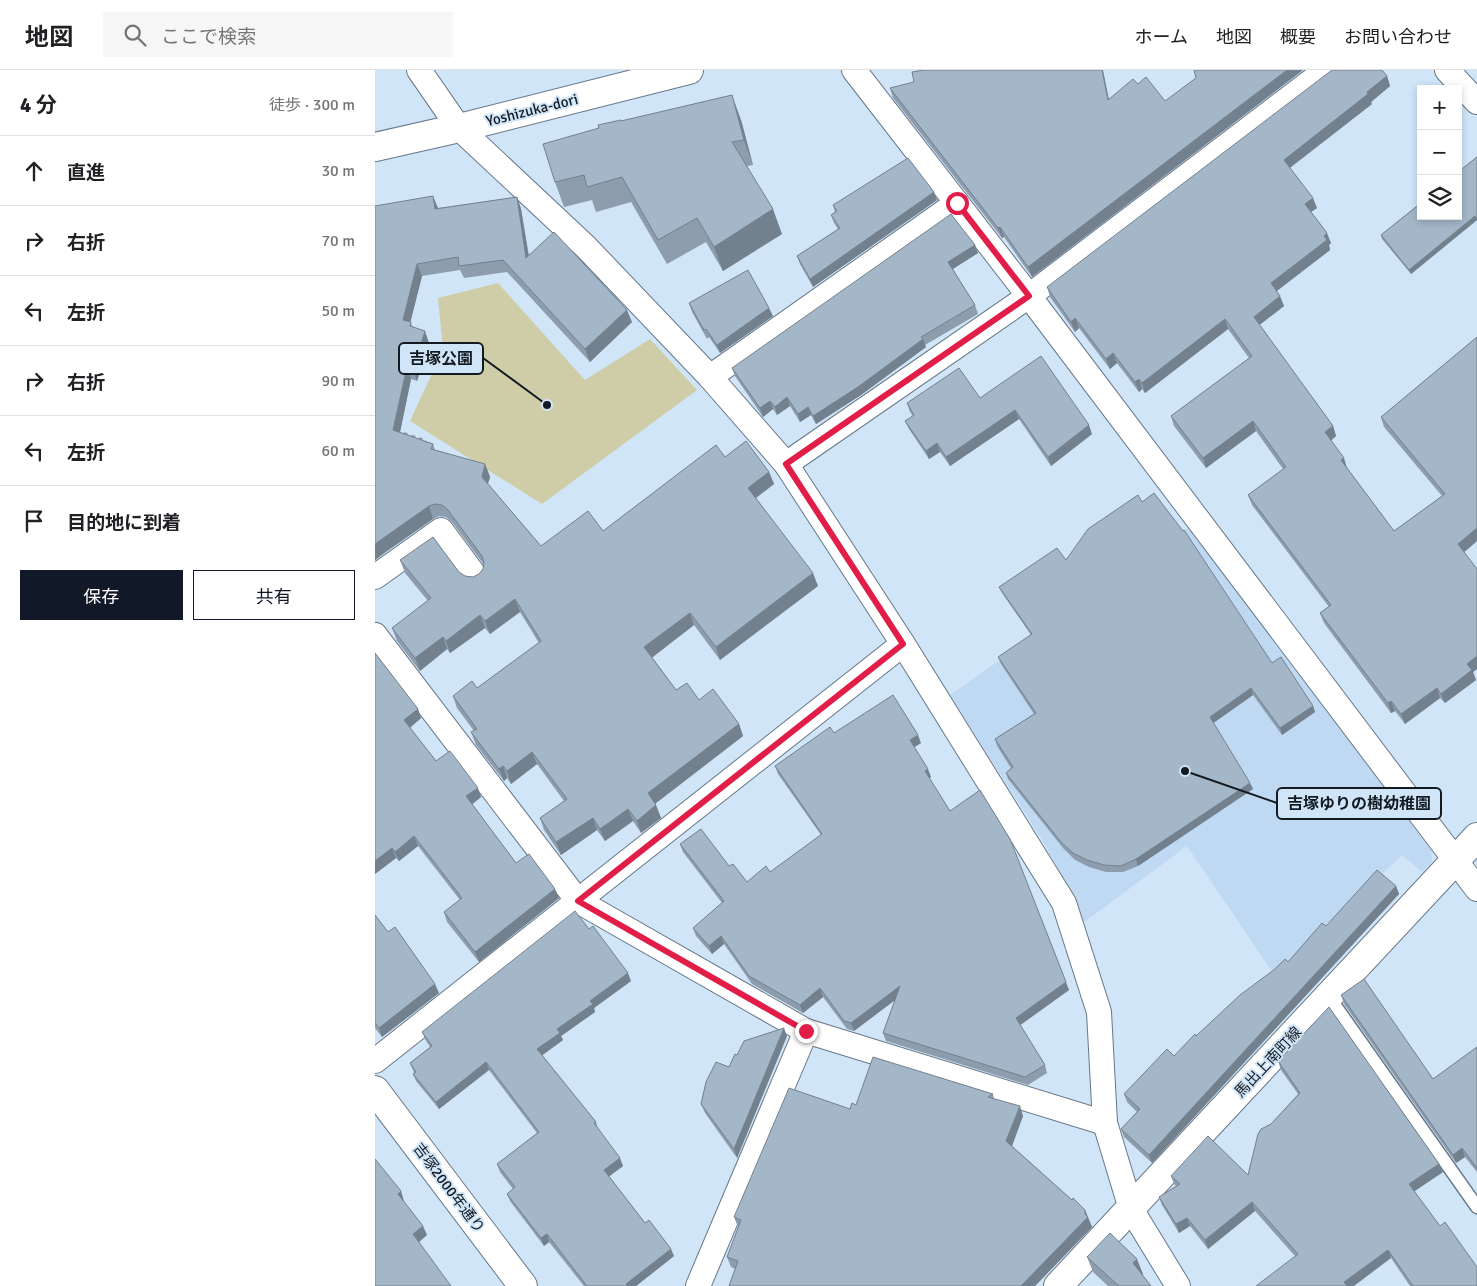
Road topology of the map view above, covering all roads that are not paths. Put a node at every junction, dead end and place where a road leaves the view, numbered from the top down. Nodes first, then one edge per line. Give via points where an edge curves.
1 (419, 70) edge
2 (689, 70) edge
3 (854, 70) edge
4 (1326, 70) edge
5 (1447, 70) edge
6 (1477, 102) edge
7 (459, 128) junction
8 (375, 147) edge
9 (957, 203) junction
10 (1029, 296) junction
11 (710, 377) junction
12 (786, 464) junction
13 (475, 576) edge
14 (375, 577) edge
15 (375, 635) edge
16 (903, 644) junction
17 (1477, 838) edge
18 (1456, 860) junction
19 (1477, 889) edge
20 (578, 901) junction
21 (1329, 997) junction
22 (806, 1031) junction
23 (375, 1061) edge
24 (375, 1090) edge
25 (1105, 1123) junction
26 (1477, 1207) edge
27 (1131, 1209) junction
28 (523, 1286) edge
29 (698, 1286) edge
30 (1058, 1286) edge
31 (1178, 1286) edge

1 - 7 street
2 - 7 main road, Yoshizuka-dori
3 - 9 street
4 - 10 street
5 - 6 street
7 - 8 main road, Yoshizuka-dori
7 - 11 street via 586,247
9 - 10 street
9 - 11 street
10 - 12 street
10 - 18 street
11 - 12 street
12 - 16 street
13 - 14 street via 441,530
15 - 20 street
16 - 20 street
16 - 25 street via 1064,903 1099,1012
17 - 18 main road, 馬出上南町線
18 - 19 street
18 - 21 main road, 馬出上南町線
20 - 22 street
20 - 23 street
21 - 26 lane
21 - 27 main road, 馬出上南町線
22 - 25 street
22 - 29 street
24 - 28 main road, 吉塚2000年通り
25 - 27 street
27 - 30 main road, 馬出上南町線
27 - 31 street

